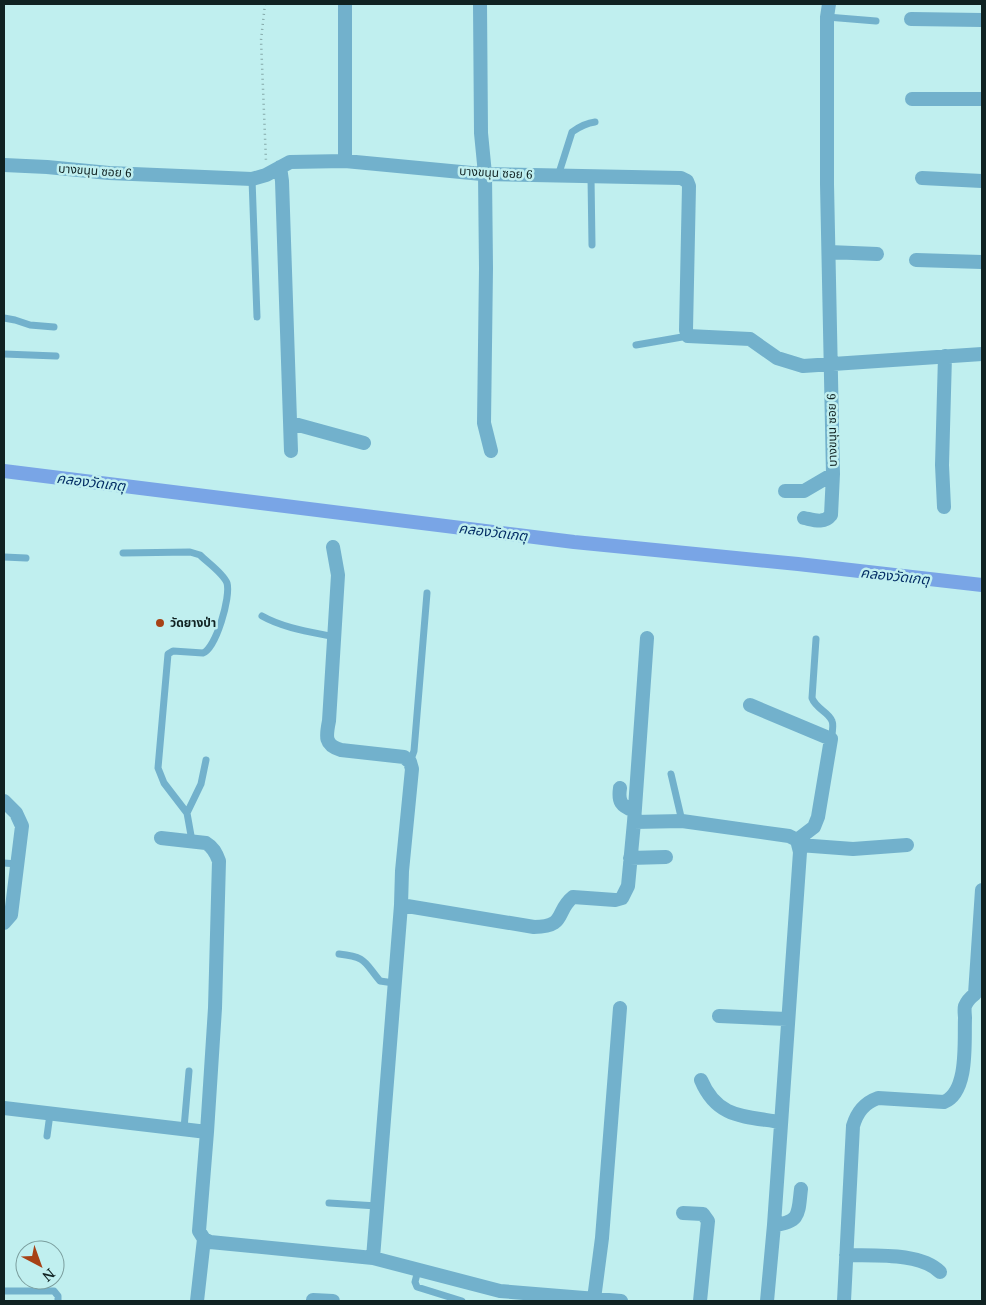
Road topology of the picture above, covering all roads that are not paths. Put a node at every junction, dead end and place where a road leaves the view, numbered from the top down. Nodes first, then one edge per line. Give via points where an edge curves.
1 (345, 4) edge
2 (480, 4) edge
3 (828, 11) edge
4 (911, 19) dead end
5 (876, 20) dead end
6 (982, 20) edge
7 (912, 99) dead end
8 (982, 99) edge
9 (595, 122) dead end
10 (345, 160) junction
11 (4, 165) edge
12 (280, 168) junction
13 (485, 174) junction
14 (558, 176) junction
15 (591, 177) junction
16 (922, 178) dead end
17 (252, 179) junction
18 (982, 181) edge
19 (592, 245) dead end
20 (829, 252) junction
21 (877, 254) dead end
22 (916, 260) dead end
23 (982, 262) edge
24 (257, 317) dead end
25 (4, 318) edge
26 (54, 327) dead end
27 (688, 336) junction
28 (636, 345) dead end
29 (4, 354) edge
30 (982, 354) edge
31 (56, 356) dead end
32 (945, 356) junction
33 (830, 363) junction
34 (291, 423) junction
35 (364, 443) dead end
36 (291, 451) dead end
37 (491, 451) dead end
38 (833, 474) junction
39 (785, 491) dead end
40 (944, 507) dead end
41 (804, 518) dead end
42 (333, 547) dead end
43 (122, 553) dead end
44 (4, 558) edge
45 (26, 558) dead end
46 (427, 593) dead end
47 (262, 616) dead end
48 (335, 637) junction
49 (647, 638) dead end
50 (816, 640) dead end
51 (750, 704) dead end
52 (831, 739) junction
53 (206, 760) dead end
54 (410, 762) junction
55 (671, 774) dead end
56 (620, 788) dead end
57 (4, 801) edge
58 (187, 813) junction
59 (634, 816) junction
60 (682, 821) junction
61 (161, 838) dead end
62 (192, 841) junction
63 (798, 843) junction
64 (906, 844) dead end
65 (666, 857) dead end
66 (630, 858) junction
67 (10, 863) edge
68 (982, 890) edge
69 (401, 905) junction
70 (4, 923) edge
71 (339, 954) dead end
72 (394, 983) junction
73 (979, 994) edge
74 (620, 1008) dead end
75 (718, 1016) dead end
76 (787, 1019) junction
77 (189, 1071) dead end
78 (701, 1080) dead end
79 (4, 1108) edge
80 (50, 1114) junction
81 (780, 1122) junction
82 (184, 1128) junction
83 (207, 1132) junction
84 (47, 1136) dead end
85 (801, 1189) dead end
86 (329, 1203) dead end
87 (377, 1206) junction
88 (683, 1213) dead end
89 (774, 1225) junction
90 (204, 1239) junction
91 (846, 1255) junction
92 (373, 1258) junction
93 (418, 1270) junction
94 (940, 1272) dead end
95 (4, 1291) edge
96 (499, 1296) edge
97 (594, 1299) junction
98 (313, 1300) edge
99 (58, 1301) edge
100 (197, 1301) edge
101 (333, 1301) edge
102 (462, 1301) edge
103 (621, 1301) edge
104 (700, 1301) edge
105 (767, 1301) edge
106 (844, 1301) edge

1 - 10 street
2 - 13 street via 481,133
3 - 5 lane
3 - 20 street, บางขนุน ซอย 6
4 - 6 street
7 - 8 street
9 - 14 lane via 572,132
10 - 12 street, บางขนุน ซอย 6 via 297,161
10 - 13 street, บางขนุน ซอย 6
11 - 17 street, บางขนุน ซอย 6
12 - 17 street, บางขนุน ซอย 6
12 - 34 street
13 - 14 street, บางขนุน ซอย 6
13 - 37 street via 484,422
14 - 15 street, บางขนุน ซอย 6
15 - 19 lane
15 - 27 street, บางขนุน ซอย 6 via 681,178 687,181
16 - 18 street
17 - 24 lane
20 - 21 street
20 - 33 street, บางขนุน ซอย 6
22 - 23 street
25 - 26 lane
27 - 28 lane
27 - 33 street via 750,339 777,358 803,366
29 - 31 lane
30 - 32 street
32 - 33 street
32 - 40 street
33 - 38 street, บางขนุน ซอย 6
34 - 35 street
34 - 36 street
38 - 39 street, บางขนุน ซอย 6 via 804,491
38 - 41 street via 828,519
42 - 48 street via 338,575
43 - 58 lane via 195,553 227,584 222,616 210,648 202,654 174,651 168,654 158,768 164,783
44 - 45 lane
46 - 54 lane via 414,751
47 - 48 lane
48 - 54 street via 328,742 341,750 404,757
49 - 59 street
50 - 52 lane via 812,698 831,719
51 - 52 street
52 - 63 street via 818,817 814,827
53 - 58 lane via 201,784
54 - 69 street
55 - 60 lane
56 - 59 street via 620,803
57 - 67 street via 16,813 22,826
58 - 62 lane
59 - 60 street
59 - 66 street
60 - 63 street via 789,836
61 - 62 street
62 - 83 street via 206,842 219,861
63 - 64 street via 853,849
63 - 76 street
65 - 66 street
66 - 69 street via 628,886 622,898 574,897 554,924 547,927
67 - 70 street via 11,915
68 - 73 street
69 - 72 street
71 - 72 lane via 360,958 380,981
72 - 87 street
73 - 91 street via 965,1006 962,1070 960,1086 954,1096 944,1102 878,1098 869,1101 856,1118
74 - 97 street via 602,1238
75 - 76 street
76 - 81 street
77 - 82 lane
78 - 81 street via 713,1101 728,1112
79 - 80 street
80 - 82 street
80 - 84 lane
81 - 89 street
82 - 83 street
83 - 90 street via 198,1231
85 - 89 street via 796,1217 788,1223
86 - 87 lane
87 - 92 street
88 - 104 street via 703,1214 708,1220
89 - 105 street
90 - 92 street
90 - 100 street
91 - 94 street via 916,1259 934,1265
91 - 106 street
92 - 93 street
93 - 96 street
93 - 102 lane via 417,1287
95 - 99 lane via 54,1291
96 - 97 street
97 - 103 street
98 - 101 street

